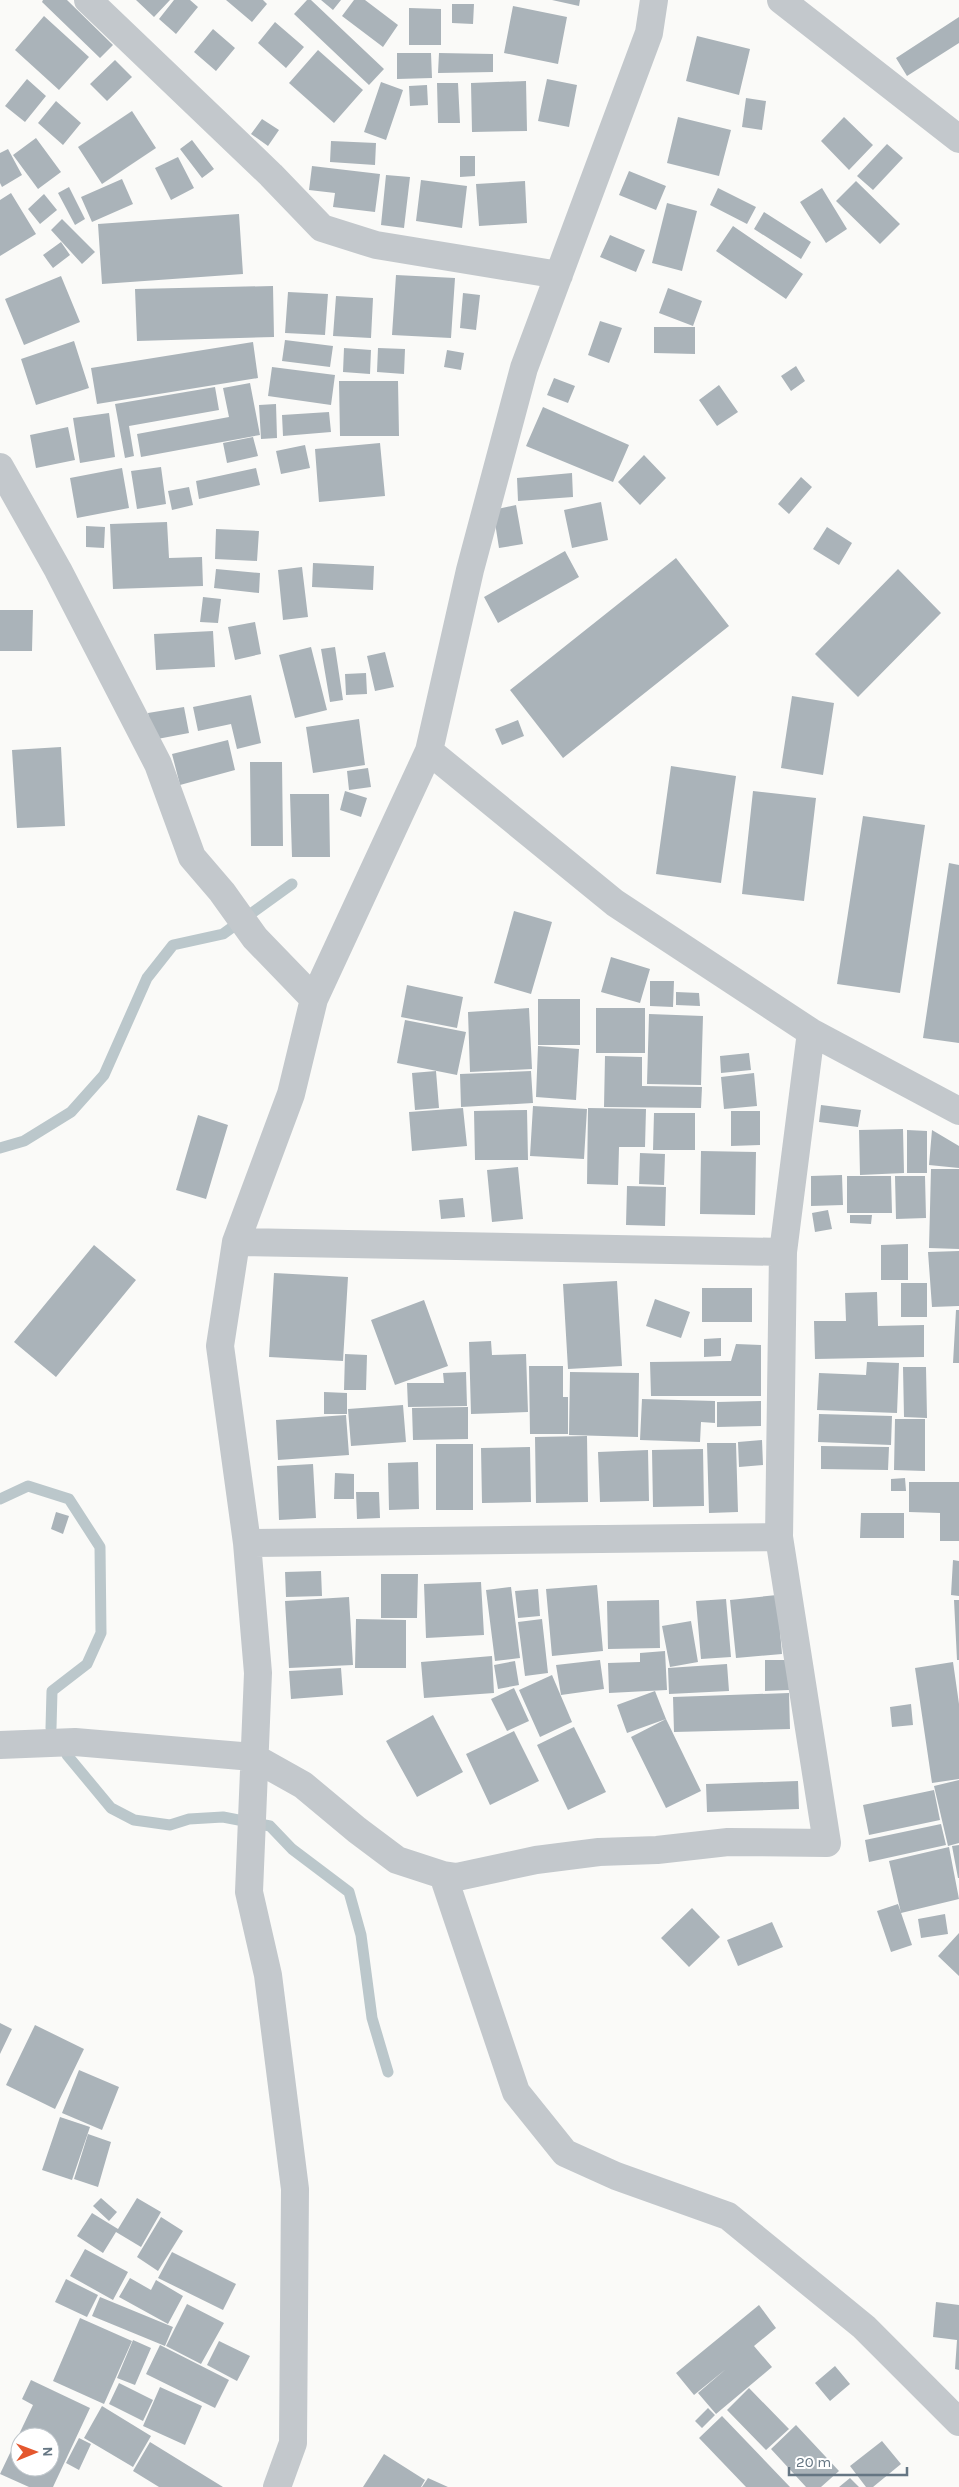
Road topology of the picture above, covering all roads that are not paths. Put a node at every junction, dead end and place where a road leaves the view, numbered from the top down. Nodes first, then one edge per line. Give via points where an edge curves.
1 (88, 0) edge
2 (654, 0) edge
3 (781, 0) edge
4 (959, 139) edge
5 (559, 275) junction
6 (0, 467) edge
7 (429, 751) junction
8 (314, 999) junction
9 (811, 1032) junction
10 (959, 1111) edge
11 (236, 1242) junction
12 (783, 1252) junction
13 (779, 1537) junction
14 (247, 1543) junction
15 (0, 1745) edge
16 (253, 1756) junction
17 (443, 1875) junction
18 (959, 2422) edge
19 (277, 2487) edge

1 - 5 street via 272,175 322,228 376,245
2 - 5 street via 649,33
3 - 4 street
5 - 7 street via 524,368 470,570
6 - 8 street via 58,570 158,764 192,857 255,938
7 - 8 street
7 - 9 street via 615,903
8 - 11 street via 291,1094
9 - 10 street
9 - 12 street
11 - 12 street
11 - 14 street via 220,1346
12 - 13 street
13 - 14 street
13 - 17 street via 827,1843 728,1842 599,1852 536,1860 457,1877
14 - 16 street via 258,1673
15 - 16 street via 74,1742
16 - 17 street via 304,1785 398,1860
16 - 19 street via 249,1892 268,1975 295,2189 293,2443
17 - 18 street via 516,2092 565,2153 616,2176 728,2216 864,2327

